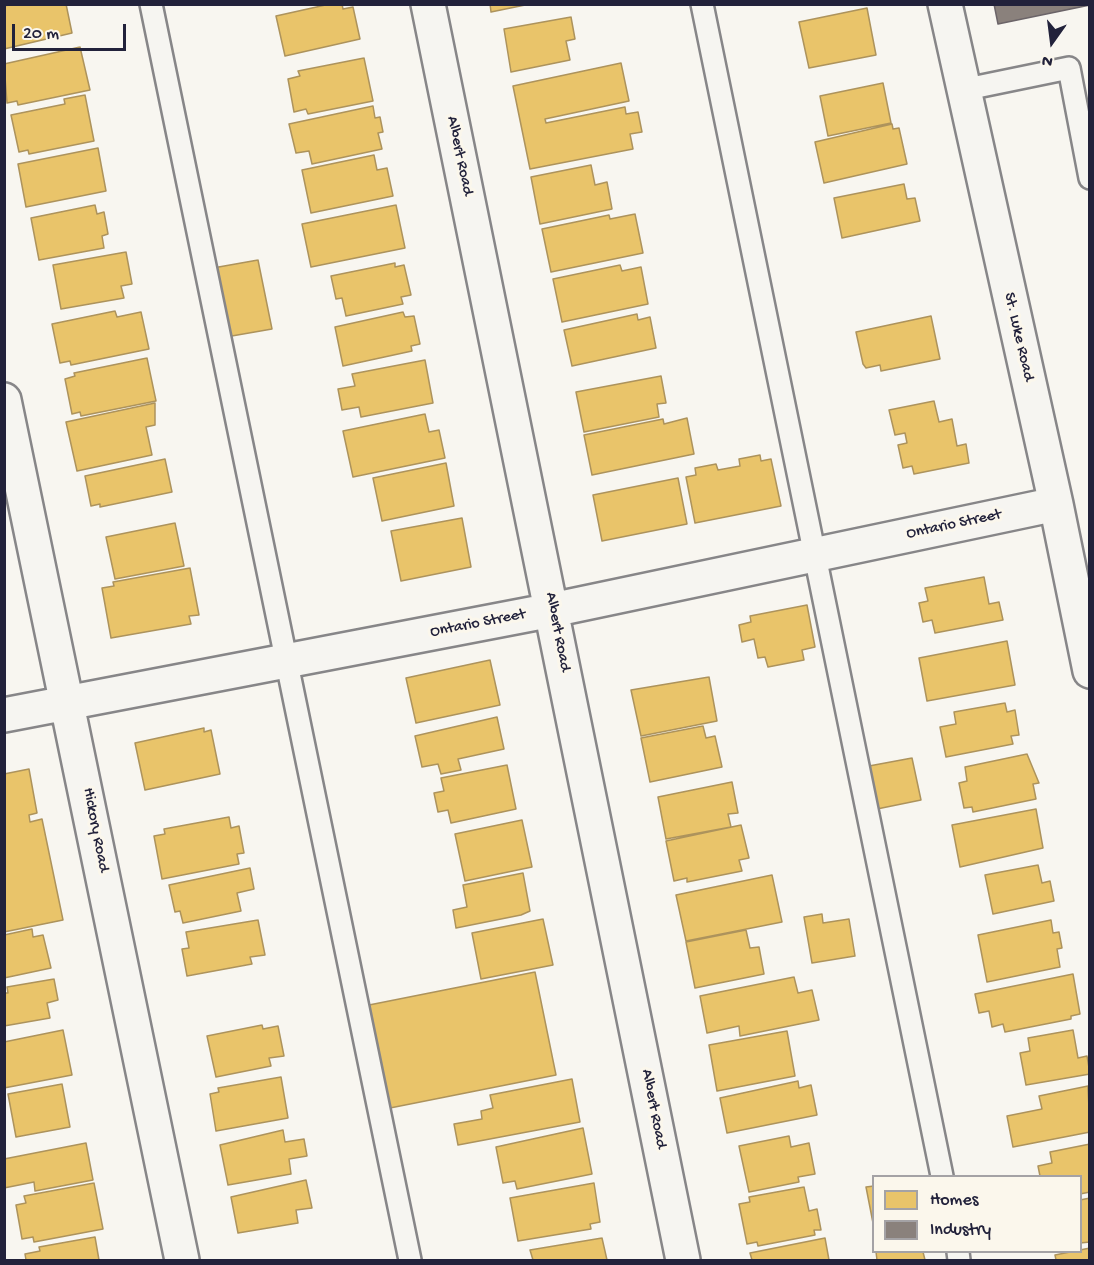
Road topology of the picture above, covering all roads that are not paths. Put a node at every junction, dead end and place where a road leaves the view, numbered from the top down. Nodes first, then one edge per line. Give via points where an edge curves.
1 (151, 4) edge
2 (428, 4) edge
3 (702, 4) edge
4 (945, 4) edge
5 (962, 90) junction
6 (1089, 178) edge
7 (4, 400) edge
8 (1056, 504) junction
9 (815, 553) junction
10 (552, 610) junction
11 (285, 662) junction
12 (1089, 671) edge
13 (69, 704) junction
14 (4, 715) edge
15 (942, 1175) edge
16 (182, 1260) edge
17 (410, 1260) edge
18 (683, 1260) edge

1 - 11 lane
2 - 10 street, Albert Road
3 - 9 lane
4 - 5 street, St. Luke Road
5 - 6 lane via 1069,68
5 - 8 street, St. Luke Road
7 - 13 street, Hickory Road
8 - 9 street, Ontario Street
8 - 12 street, St. Luke Road
9 - 10 street, Ontario Street
9 - 15 lane
10 - 11 street, Ontario Street
10 - 18 street, Albert Road
11 - 13 street, Ontario Street
11 - 17 lane
13 - 14 street, Ontario Street
13 - 16 street, Hickory Road

